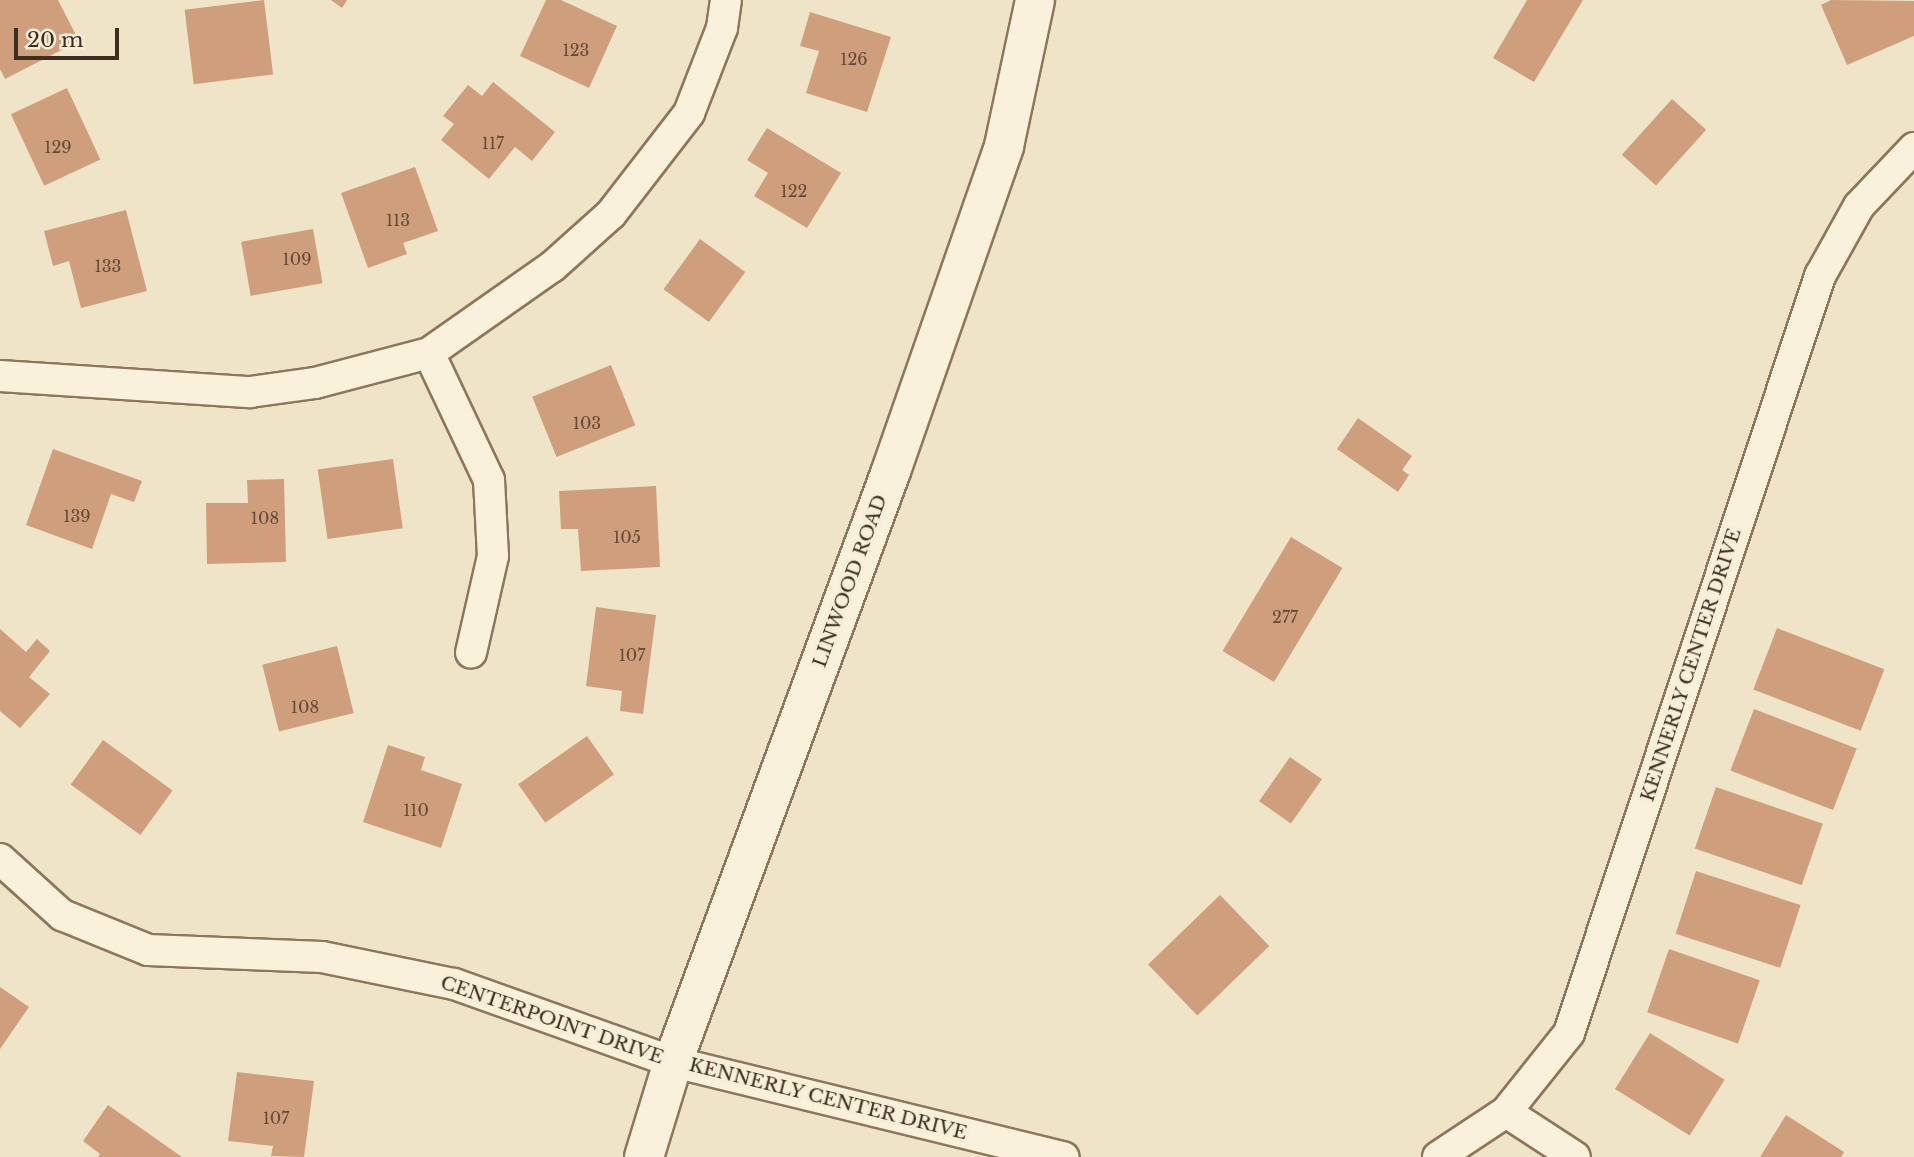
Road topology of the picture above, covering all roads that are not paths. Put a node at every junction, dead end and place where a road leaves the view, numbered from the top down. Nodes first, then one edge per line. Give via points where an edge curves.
1 (726, 0) edge
2 (1035, 0) edge
3 (1914, 148) edge
4 (429, 353) junction
5 (0, 376) edge
6 (471, 653) dead end
7 (0, 859) edge
8 (673, 1062) junction
9 (1506, 1112) junction
10 (644, 1157) edge
11 (1064, 1157) edge
12 (1438, 1157) edge
13 (1575, 1157) edge

1 - 4 street via 722,28 689,113 611,214 553,266
2 - 8 street, LINWOOD ROAD via 1032,32 1000,159
3 - 9 street, KENNERLY CENTER DRIVE via 1859,206 1820,276 1569,1033
4 - 5 street via 315,383 250,392
4 - 6 street via 489,480 493,556
7 - 8 street, CENTERPOINT DRIVE via 62,915 148,950 321,957 454,984
8 - 10 street, LINWOOD ROAD
8 - 11 street, KENNERLY CENTER DRIVE
9 - 12 street, KENNERLY CENTER DRIVE
9 - 13 street

